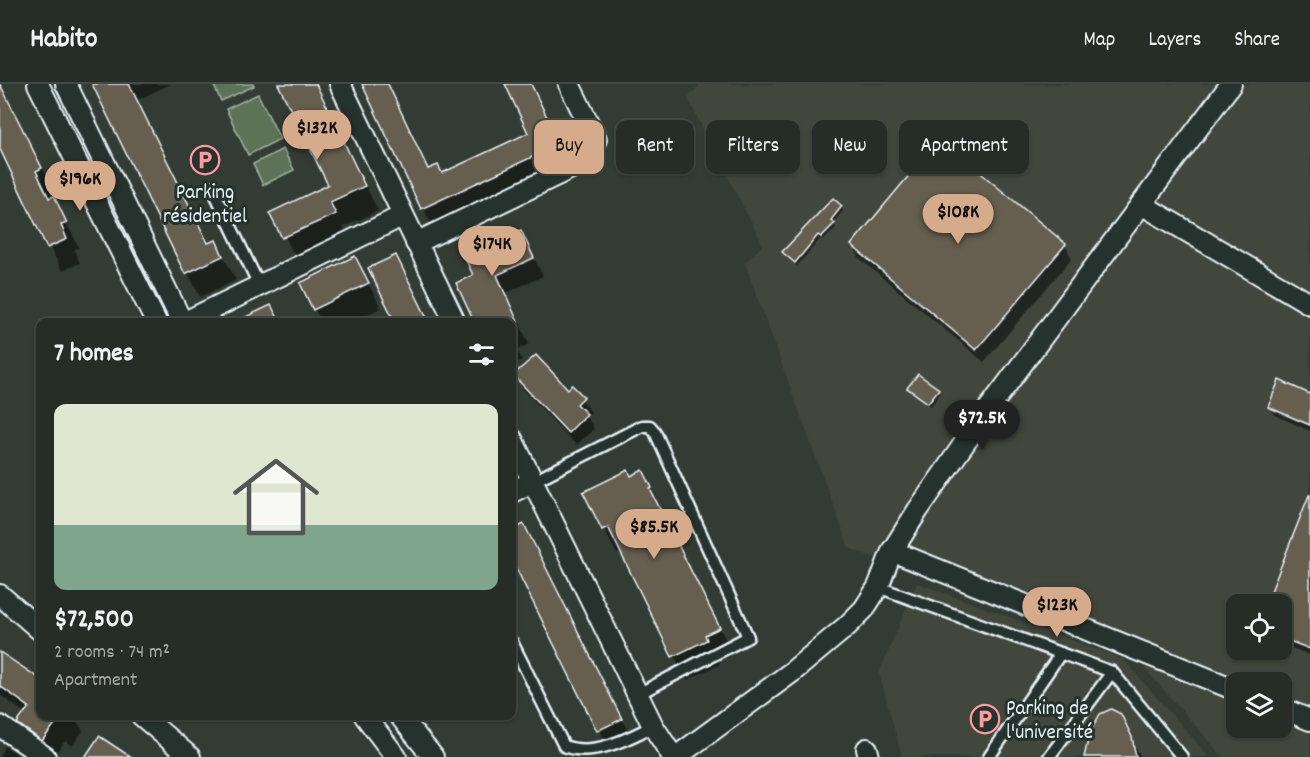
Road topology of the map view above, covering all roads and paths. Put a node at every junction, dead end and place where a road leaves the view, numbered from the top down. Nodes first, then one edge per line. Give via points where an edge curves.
1 (38, 84) edge
2 (66, 84) edge
3 (340, 84) edge
4 (569, 84) edge
5 (1231, 84) edge
6 (212, 187) dead end
7 (1141, 204) junction
8 (402, 216) junction
9 (416, 243) junction
10 (259, 285) junction
11 (1310, 304) edge
12 (218, 315) edge
13 (154, 318) edge
14 (182, 318) edge
15 (453, 318) edge
16 (516, 448) edge
17 (532, 482) junction
18 (516, 490) edge
19 (892, 551) junction
20 (878, 587) junction
21 (0, 595) edge
22 (36, 626) edge
23 (516, 650) edge
24 (1061, 653) junction
25 (1112, 672) junction
26 (1226, 686) edge
27 (638, 694) junction
28 (1292, 713) edge
29 (147, 720) edge
30 (368, 720) edge
31 (403, 720) edge
32 (1310, 720) edge
33 (0, 726) edge
34 (654, 726) junction
35 (45, 757) edge
36 (190, 757) edge
37 (396, 757) edge
38 (433, 757) edge
39 (674, 757) edge
40 (989, 757) edge
41 (1049, 757) edge
42 (1182, 757) edge

1 - 13 street
2 - 14 street
3 - 8 street
4 - 9 street via 596,139 588,160
5 - 7 street
6 - 10 lane
7 - 11 street
7 - 19 street via 987,411
8 - 9 street
8 - 10 street
9 - 15 street
10 - 12 street
16 - 17 street
17 - 18 street
17 - 27 street
17 - 27 lane via 642,426 650,426 655,432 748,637
19 - 20 street
19 - 26 street
20 - 24 lane
20 - 39 street via 848,626 792,672
21 - 22 street
23 - 34 lane via 564,746 573,754 597,755
24 - 25 lane
24 - 40 lane
25 - 41 lane
25 - 42 lane
27 - 34 street
28 - 32 street
29 - 36 street
30 - 37 street
31 - 38 street
33 - 35 street
34 - 39 street

